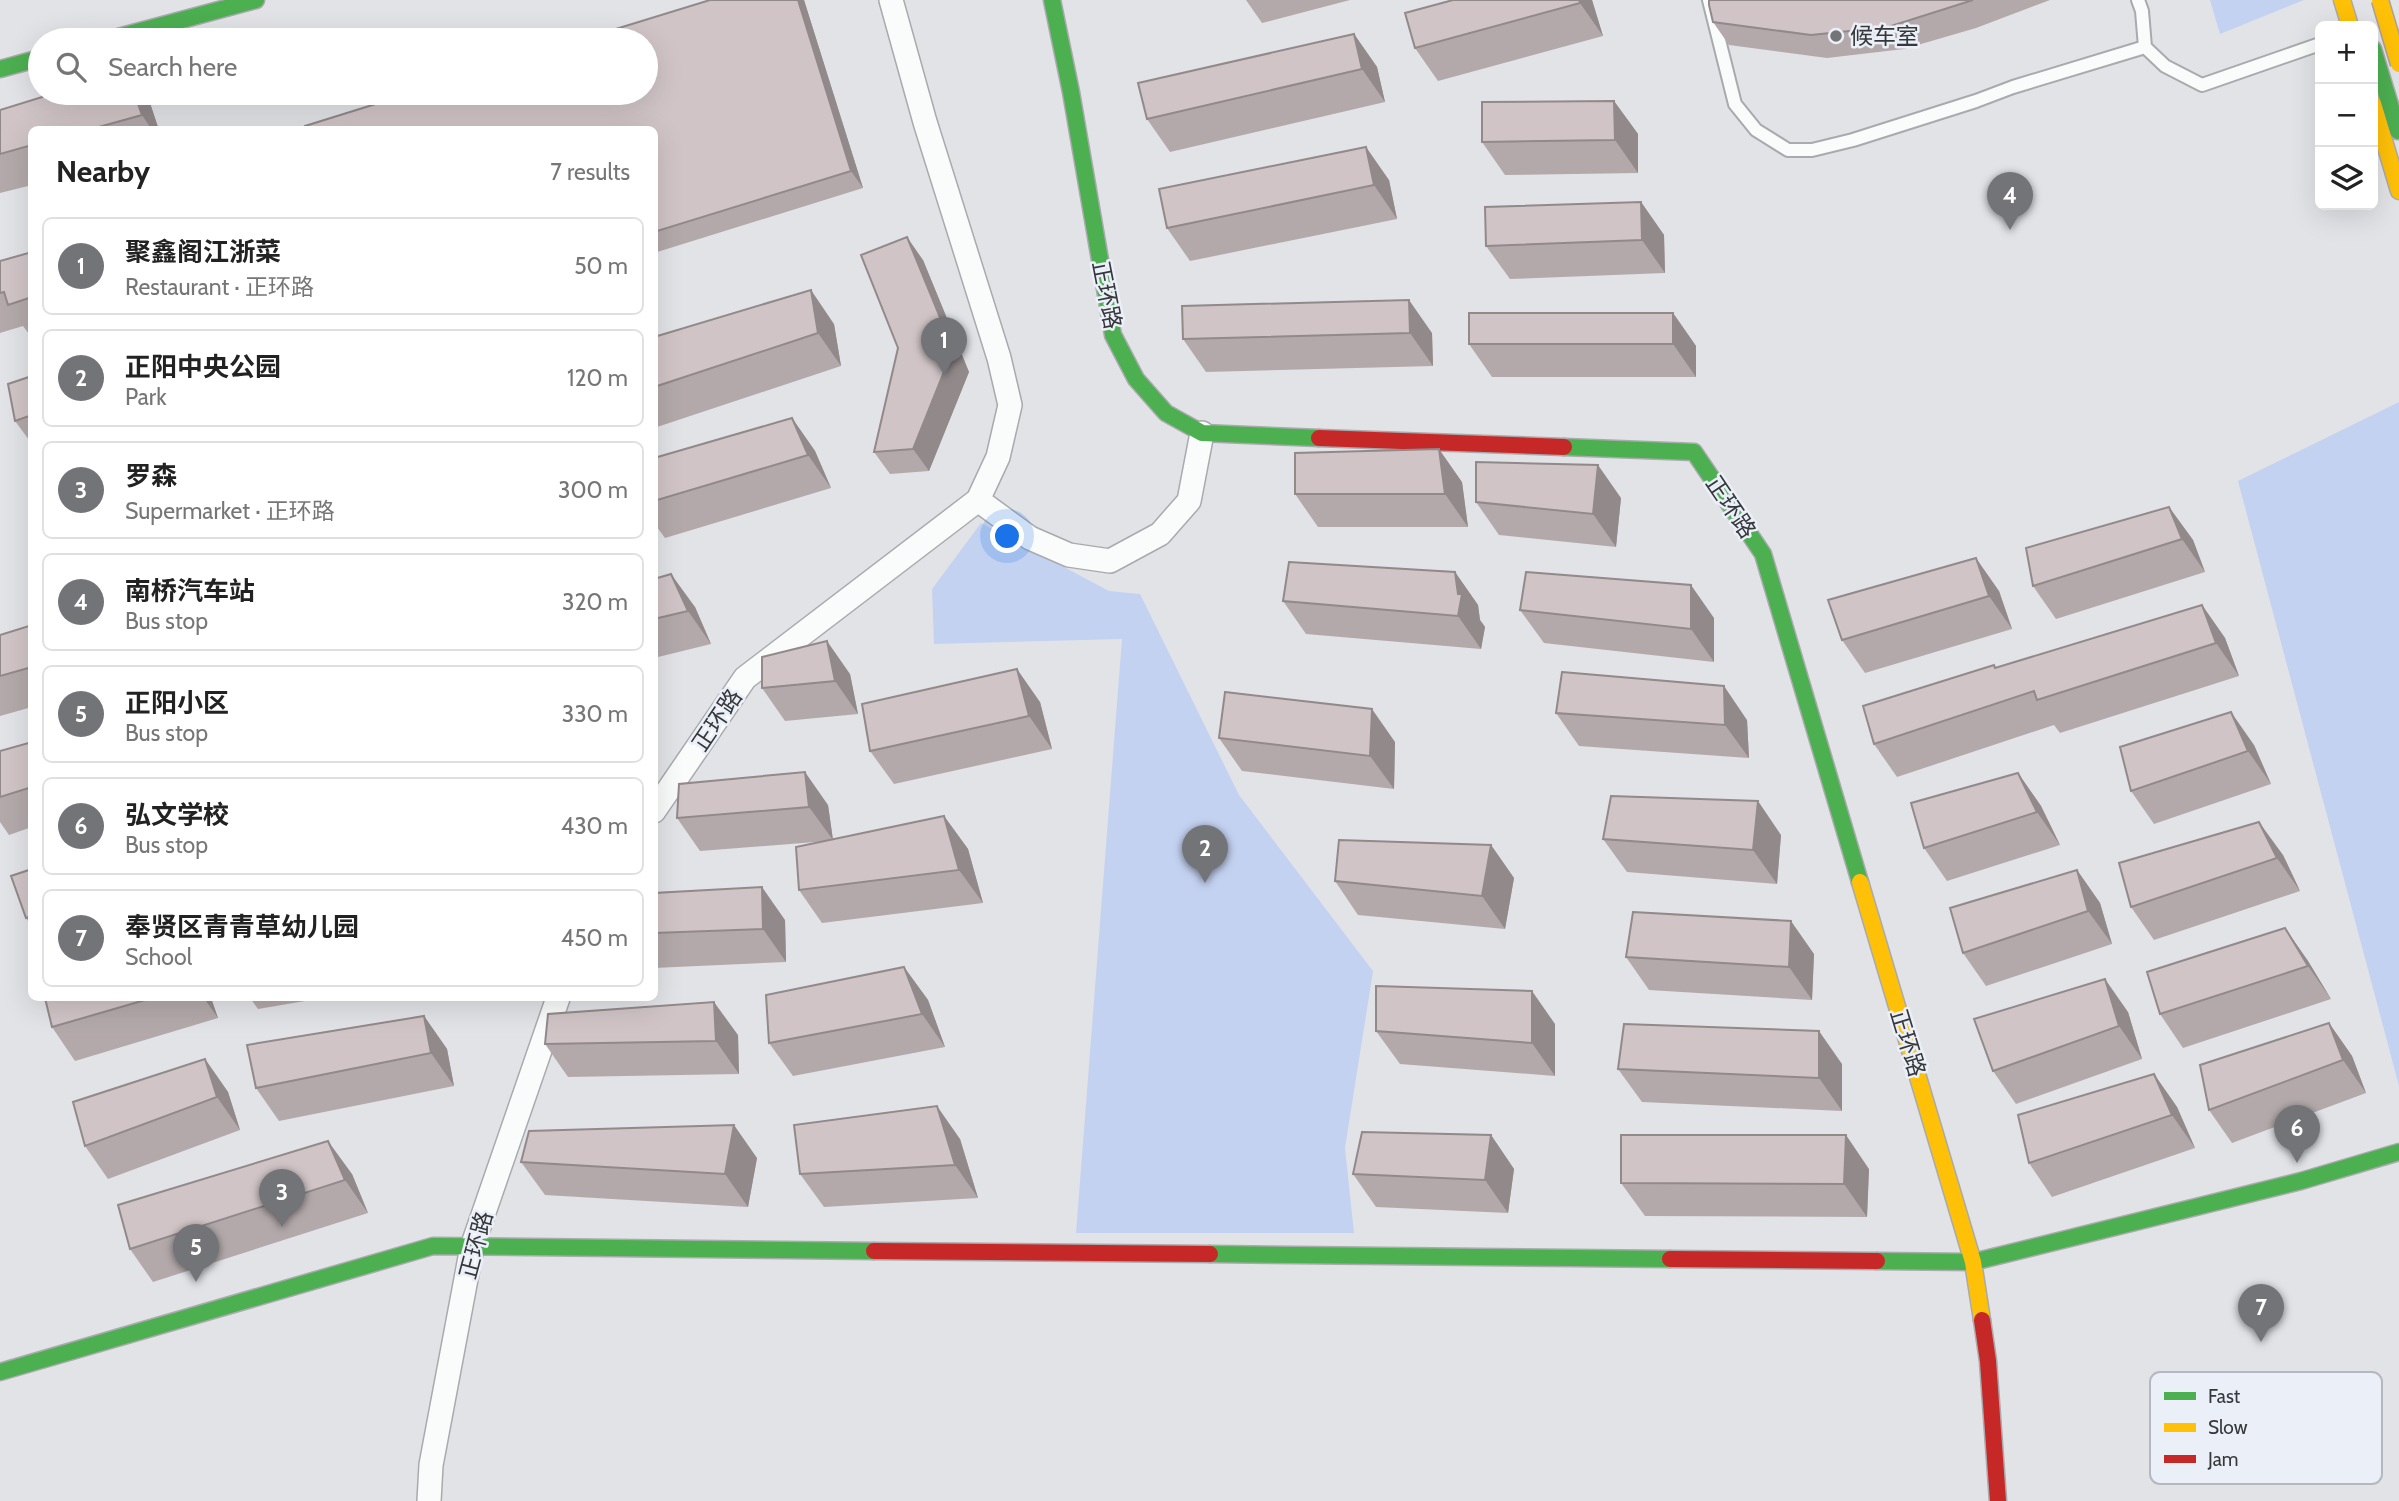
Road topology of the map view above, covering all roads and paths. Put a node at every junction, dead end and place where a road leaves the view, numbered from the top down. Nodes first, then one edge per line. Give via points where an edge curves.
1 (256, 0) edge
2 (891, 0) edge
3 (1052, 0) edge
4 (1709, 0) edge
5 (2138, 0) edge
6 (2342, 0) edge
7 (2358, 0) edge
8 (2380, 0) edge
9 (2399, 18) edge
10 (2348, 21) edge
11 (2364, 21) edge
12 (2378, 24) edge
13 (152, 28) edge
14 (2315, 46) edge
15 (2145, 47) junction
16 (28, 61) edge
17 (2399, 64) edge
18 (2378, 65) edge
19 (0, 69) edge
20 (2378, 121) edge
21 (2399, 135) edge
22 (2399, 191) edge
23 (1202, 433) junction
24 (978, 500) junction
25 (658, 805) edge
26 (557, 1001) edge
27 (2399, 1152) edge
28 (472, 1247) junction
29 (1973, 1262) junction
30 (0, 1372) edge
31 (429, 1501) edge
32 (1998, 1501) edge

1 - 13 main road
2 - 24 street, 正环路 via 1010,405 998,457
3 - 23 main road, 正环路 via 1113,335 1136,379 1166,413
4 - 15 lane via 1735,104 1756,130 1788,150 1812,150 1853,140
5 - 15 lane
6 - 10 main road
7 - 11 main road
8 - 17 main road, bridge
9 - 12 lane
14 - 15 lane via 2202,85 2165,66
16 - 19 main road
18 - 21 main road
20 - 22 main road
23 - 24 street via 1189,501 1160,534 1110,561 1069,555 1030,538
23 - 29 main road, 正环路 via 1694,452 1763,554
24 - 25 street, 正环路 via 745,678
26 - 28 street, 正环路
27 - 29 main road via 2301,1181
28 - 29 main road
28 - 30 main road via 433,1246
28 - 31 street, 正环路 via 431,1465
29 - 32 main road, 正环路 via 1988,1361

